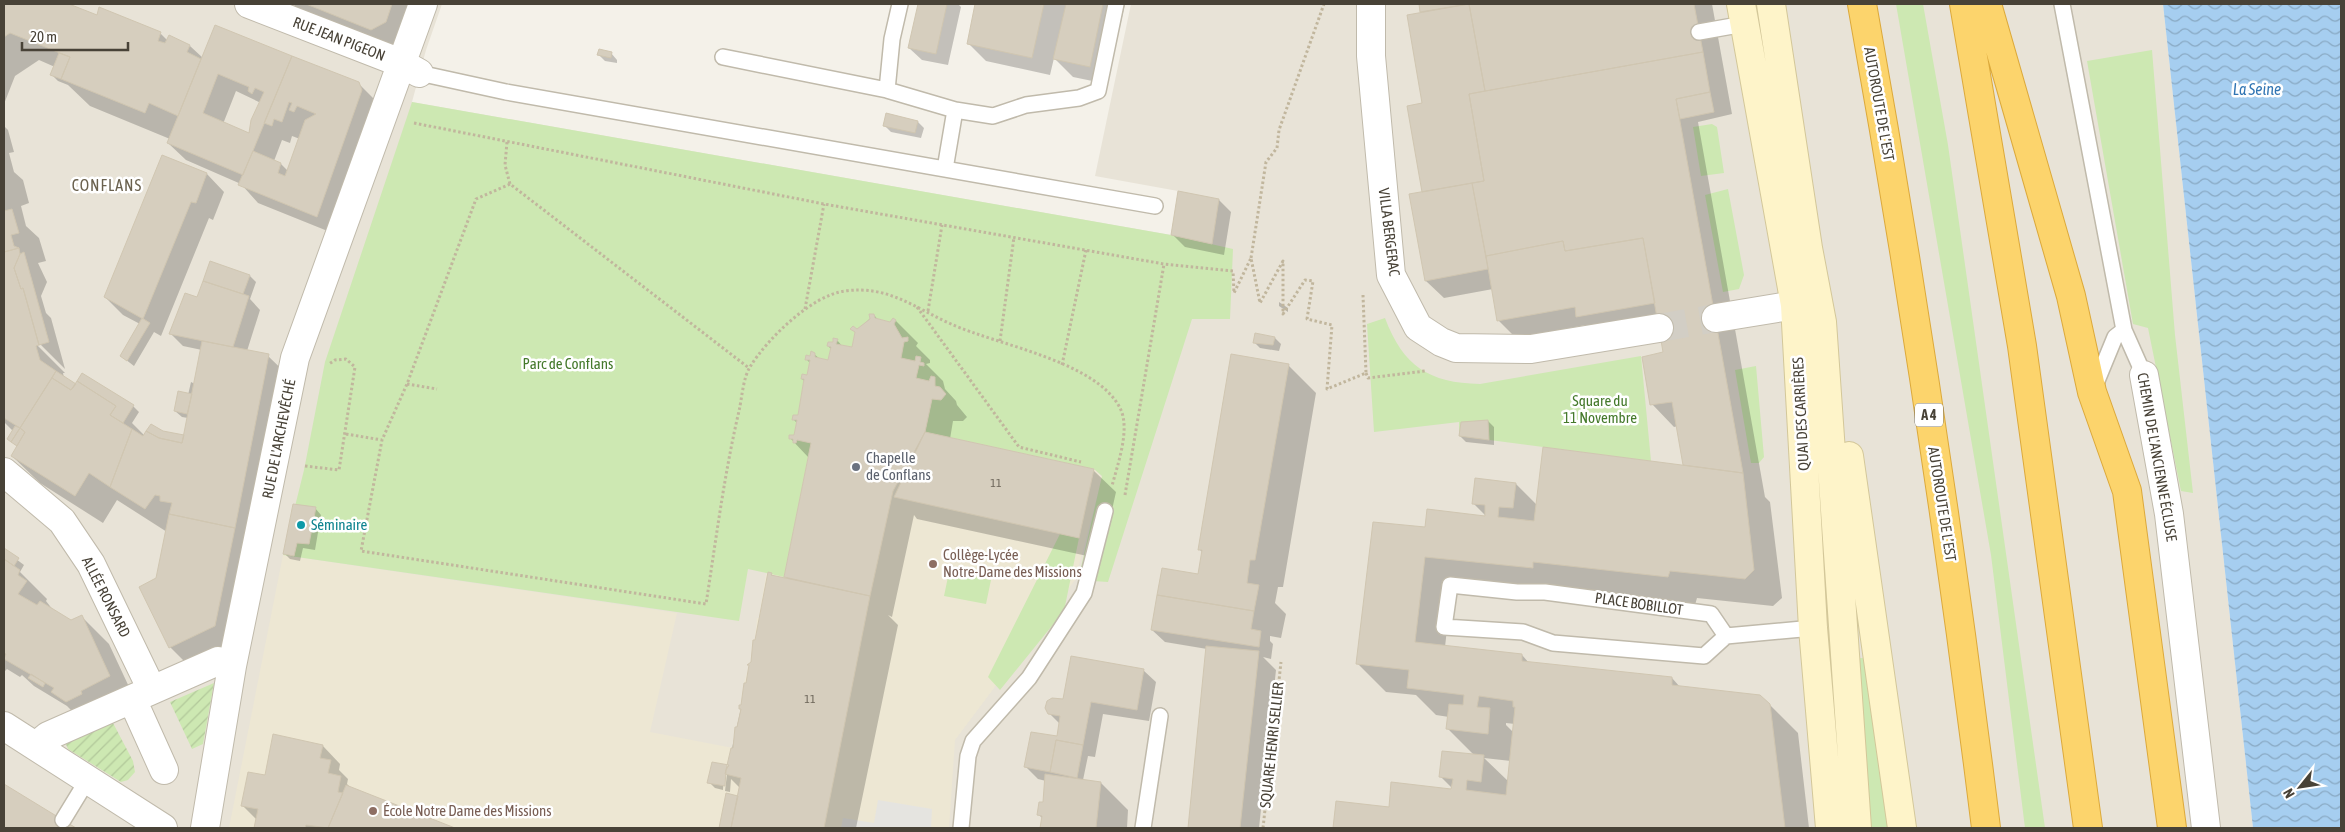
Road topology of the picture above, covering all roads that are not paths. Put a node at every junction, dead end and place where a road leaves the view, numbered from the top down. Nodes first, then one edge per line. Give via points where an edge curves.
1 (249, 4) edge
2 (422, 4) edge
3 (900, 4) edge
4 (1116, 4) edge
5 (1371, 4) edge
6 (1772, 4) edge
7 (1862, 4) edge
8 (1964, 4) edge
9 (1987, 4) edge
10 (2062, 4) edge
11 (1743, 14) edge
12 (1699, 32) dead end
13 (722, 57) dead end
14 (410, 68) junction
15 (887, 90) junction
16 (955, 110) junction
17 (945, 169) junction
18 (1154, 206) dead end
19 (1808, 248) junction
20 (1795, 305) junction
21 (1716, 318) tunnel mouth
22 (1659, 328) tunnel mouth
23 (2124, 330) junction
24 (2144, 375) joint
25 (2092, 392) junction
26 (4, 472) edge
27 (1104, 511) road end
28 (1813, 628) junction
29 (1726, 636) junction
30 (232, 666) junction
31 (142, 695) junction
32 (1160, 716) dead end
33 (4, 726) edge
34 (36, 746) junction
35 (164, 770) dead end
36 (88, 779) junction
37 (63, 820) dead end
38 (163, 828) edge
39 (205, 828) edge
40 (961, 828) edge
41 (1143, 828) edge
42 (1830, 828) edge
43 (1857, 828) edge
44 (1902, 828) edge
45 (1986, 828) edge
46 (2088, 828) edge
47 (2172, 828) edge
48 (2206, 828) edge

1 - 14 street, RUE JEAN PIGEON
2 - 14 street, RUE DE L'ARCHEVÊCHÉ
3 - 15 lane via 892,39
4 - 16 lane via 1098,91 1079,98 1026,105 993,116
5 - 22 street, VILLA BERGERAC via 1371,56 1392,275 1418,327 1456,348 1531,349
6 - 19 main road, QUAI DES CARRIÈRES
7 - 45 highway, AUTOROUTE DE L’EST / A 4 via 1902,240 1968,675
8 - 46 highway via 2022,346
9 - 25 highway via 2071,296
10 - 23 lane, CHEMIN DE L'ANCIENNE ÉCLUSE
11 - 12 lane
11 - 20 main road, QUAI DES CARRIÈRES
13 - 15 lane
14 - 17 lane via 506,92
14 - 30 street, RUE DE L'ARCHEVÊCHÉ via 296,358
15 - 16 lane
16 - 17 lane
17 - 18 lane
19 - 43 main road, QUAI DES CARRIÈRES via 1822,322
19 - 44 main road via 1828,312
20 - 21 street
20 - 28 main road, QUAI DES CARRIÈRES
23 - 24 lane, CHEMIN DE L'ANCIENNE ÉCLUSE
23 - 25 lane via 2115,337
24 - 48 street, CHEMIN DE L'ANCIENNE ÉCLUSE via 2169,514
25 - 47 highway via 2127,491
26 - 31 street, ALLÉE RONSARD via 62,521 91,564
27 - 40 lane via 1084,593 1029,678 973,741 968,756
28 - 29 lane
28 - 42 main road, QUAI DES CARRIÈRES
29 - 29 lane, PLACE BOBILLOT via 1711,614 1545,592 1450,585 1444,627 1523,632 1553,643 1704,656
30 - 31 street via 218,661
30 - 39 street, RUE DE L'ARCHEVÊCHÉ
31 - 34 street via 48,736
31 - 35 street, ALLÉE RONSARD
32 - 41 lane
33 - 34 street
34 - 36 street
36 - 37 lane
36 - 38 street

